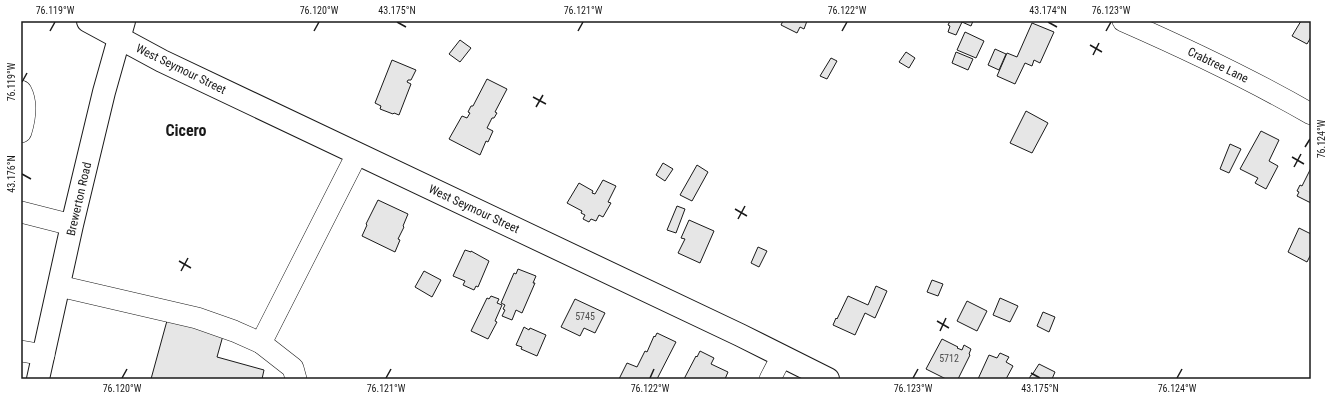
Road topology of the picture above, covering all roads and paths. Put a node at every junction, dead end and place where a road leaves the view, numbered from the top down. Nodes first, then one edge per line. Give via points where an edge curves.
1 (88, 21) edge
2 (1123, 21) edge
3 (122, 30) edge
4 (21, 91) edge
5 (1311, 114) edge
6 (21, 132) edge
7 (357, 154) junction
8 (21, 212) edge
9 (72, 225) junction
10 (59, 286) junction
11 (261, 343) junction
12 (21, 351) edge
13 (44, 355) junction
14 (782, 356) junction
15 (38, 379) edge
16 (296, 379) edge
17 (770, 379) edge
18 (828, 379) edge

1 - 3 main road, West Seymour Street
2 - 5 street, Crabtree Lane via 1269,90
3 - 7 main road, West Seymour Street via 162,61
3 - 9 main road, Brewerton Road via 104,92
4 - 6 street via 25,118
7 - 11 street
7 - 14 main road, West Seymour Street
8 - 9 street
9 - 10 main road, Brewerton Road
10 - 11 street via 197,318
10 - 13 main road, Brewerton Road
11 - 16 street via 293,368
12 - 13 street
13 - 15 main road, Brewerton Road
14 - 17 street
14 - 18 main road, West Seymour Street

